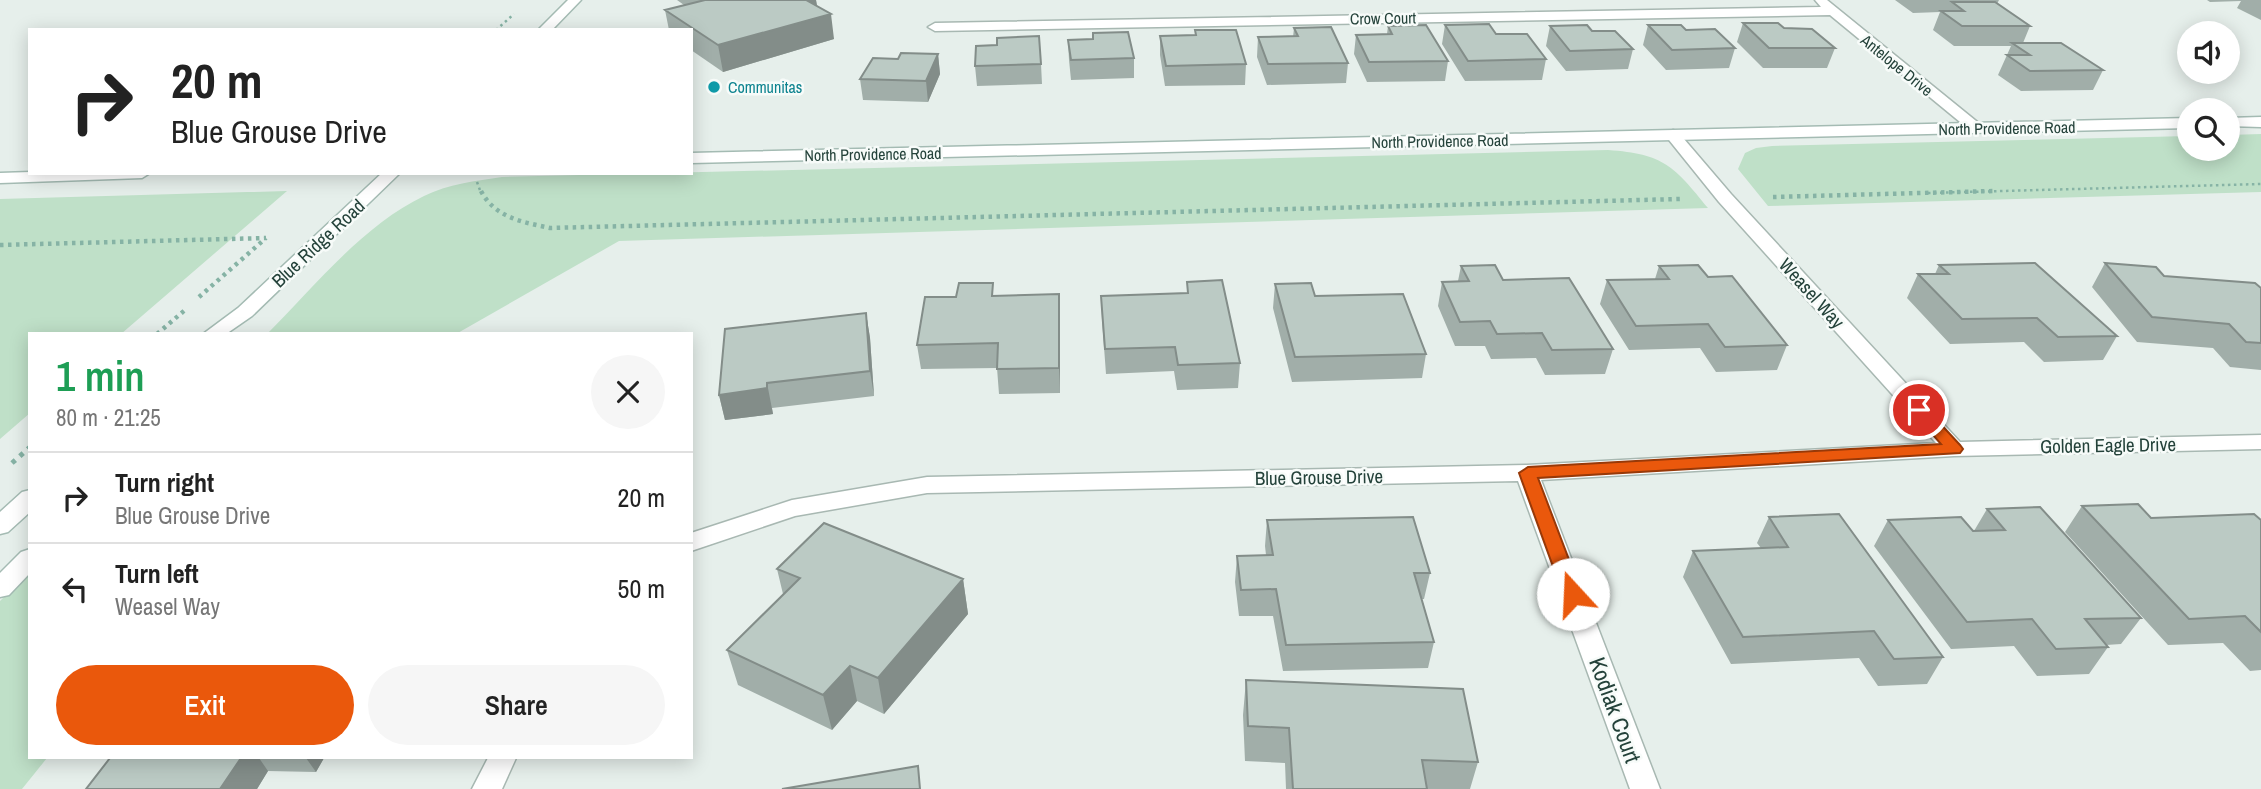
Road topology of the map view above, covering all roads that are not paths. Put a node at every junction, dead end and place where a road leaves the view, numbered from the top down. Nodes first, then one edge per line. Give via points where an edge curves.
1 (575, 0) edge
2 (1819, 0) edge
3 (1831, 11) junction
4 (935, 27) dead end
5 (546, 28) edge
6 (2240, 122) edge
7 (2261, 122) edge
8 (2177, 123) edge
9 (1976, 128) junction
10 (1673, 135) junction
11 (693, 158) edge
12 (85, 175) edge
13 (390, 175) edge
14 (0, 178) edge
15 (245, 312) junction
16 (215, 332) edge
17 (235, 332) edge
18 (2261, 442) edge
19 (1954, 449) junction
20 (1528, 473) junction
21 (28, 500) edge
22 (0, 526) edge
23 (693, 541) edge
24 (28, 560) edge
25 (0, 588) edge
26 (502, 759) edge
27 (487, 789) edge
28 (1645, 789) edge

1 - 5 street
2 - 3 street, Antelope Drive
3 - 4 street, Crow Court via 1375,14
3 - 9 street, Antelope Drive
6 - 7 street
8 - 9 street, North Providence Road
9 - 10 street, North Providence Road
10 - 11 street, North Providence Road
10 - 19 street, Weasel Way
12 - 14 street
13 - 15 street, Blue Ridge Road
15 - 16 street, Blue Ridge Road
15 - 17 street, Blue Ridge Road
18 - 19 street, Golden Eagle Drive
19 - 20 street, Blue Grouse Drive
20 - 23 street, Blue Grouse Drive via 927,485 792,508
20 - 28 street, Kodiak Court
21 - 22 street
24 - 25 street
26 - 27 street

